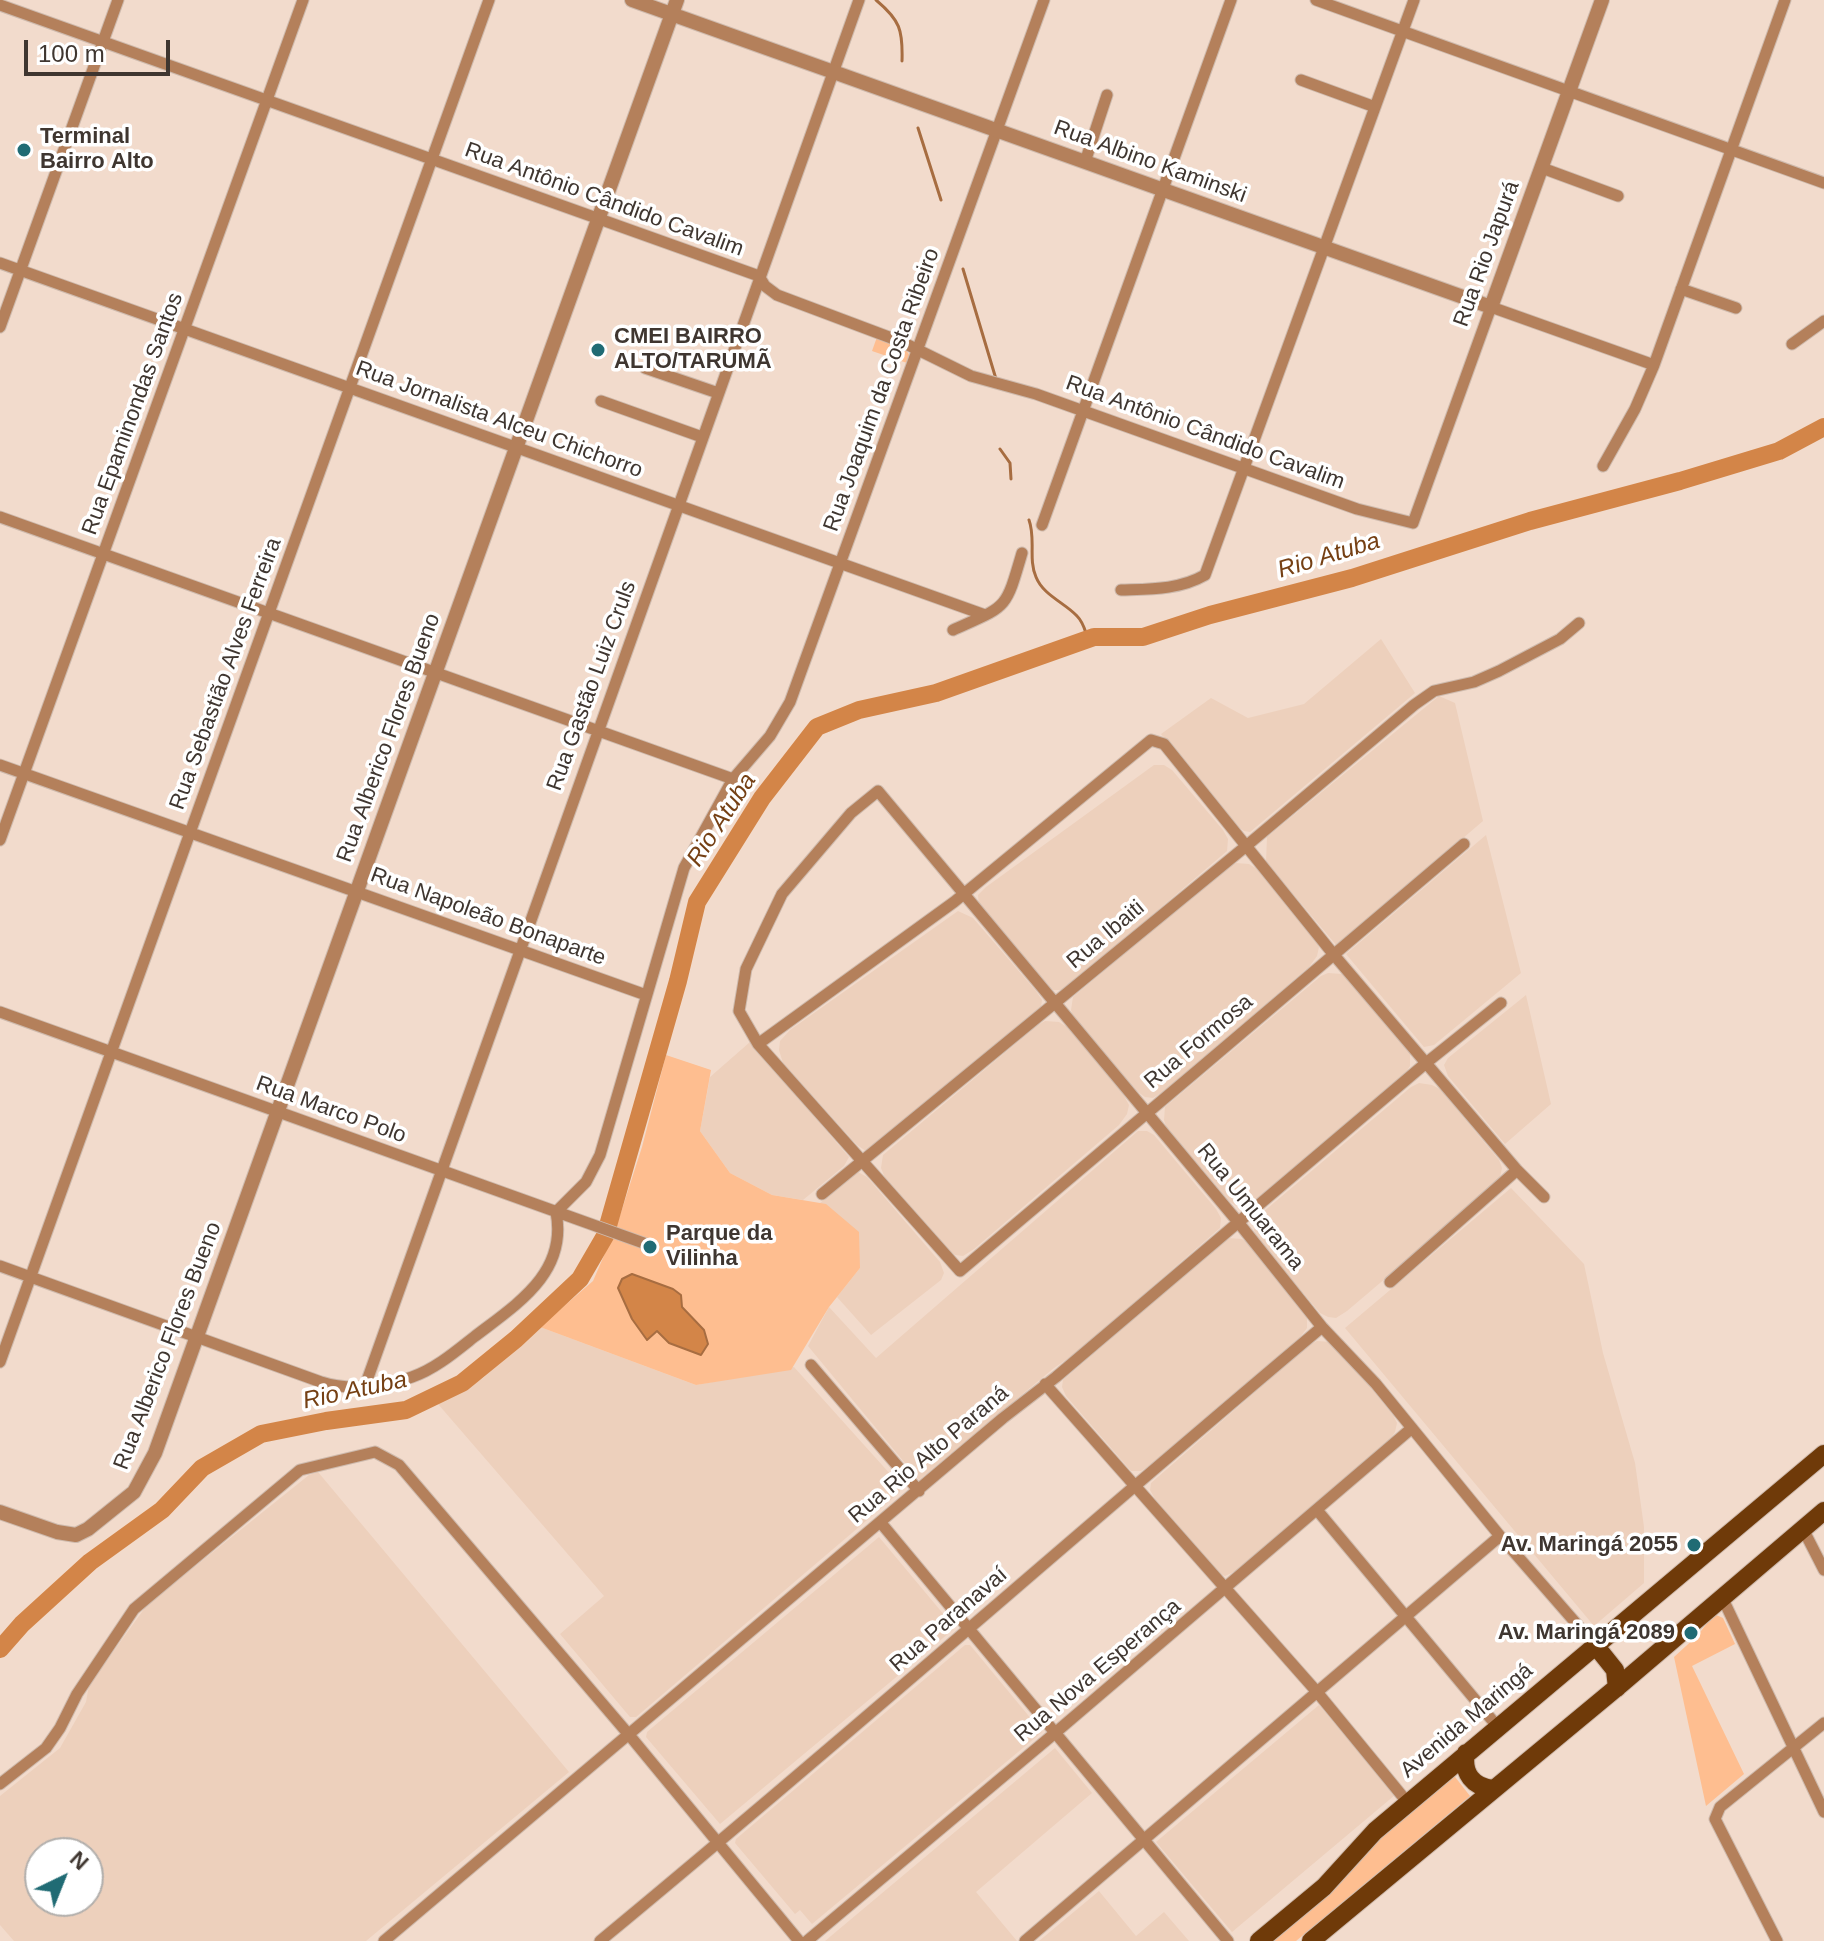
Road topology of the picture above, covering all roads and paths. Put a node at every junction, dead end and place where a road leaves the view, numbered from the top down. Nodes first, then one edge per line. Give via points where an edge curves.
1 (118, 0) edge
2 (303, 0) edge
3 (489, 0) edge
4 (632, 0) edge
5 (859, 0) edge
6 (1044, 0) edge
7 (1231, 0) edge
8 (1316, 0) edge
9 (1414, 0) edge
10 (1602, 0) edge
11 (1785, 0) edge
12 (0, 5) edge
13 (675, 7) edge
14 (1402, 31) junction
15 (103, 42) junction
16 (833, 72) junction
17 (1301, 80) dead end
18 (1569, 91) junction
19 (1107, 95) dead end
20 (267, 101) junction
21 (1375, 107) junction
22 (997, 130) junction
23 (1731, 150) junction
24 (432, 159) junction
25 (1085, 162) junction
26 (1542, 168) junction
27 (1824, 183) edge
28 (1163, 189) junction
29 (1618, 196) dead end
30 (599, 219) junction
31 (1324, 247) junction
32 (0, 263) edge
33 (21, 270) junction
34 (759, 276) junction
35 (1681, 289) junction
36 (1491, 307) junction
37 (1736, 308) dead end
38 (1824, 321) edge
39 (0, 327) edge
40 (185, 329) junction
41 (1792, 344) dead end
42 (919, 350) junction
43 (1654, 365) junction
44 (645, 368) dead end
45 (350, 388) junction
46 (718, 393) junction
47 (601, 401) dead end
48 (1083, 411) junction
49 (702, 437) junction
50 (517, 448) junction
51 (1603, 466) dead end
52 (1243, 468) junction
53 (678, 505) junction
54 (0, 517) edge
55 (1413, 523) joint
56 (1042, 525) dead end
57 (1022, 553) dead end
58 (104, 554) junction
59 (840, 564) junction
60 (1121, 590) dead end
61 (269, 613) junction
62 (985, 615) junction
63 (1579, 623) dead end
64 (953, 630) dead end
65 (436, 673) junction
66 (598, 731) junction
67 (0, 765) edge
68 (24, 773) junction
69 (733, 779) junction
70 (190, 832) junction
71 (0, 840) edge
72 (1464, 844) dead end
73 (1245, 847) junction
74 (357, 892) junction
75 (964, 895) junction
76 (520, 950) junction
77 (1334, 955) junction
78 (646, 995) junction
79 (1501, 1003) dead end
80 (1054, 1004) junction
81 (0, 1012) edge
82 (758, 1044) junction
83 (111, 1052) junction
84 (1426, 1063) junction
85 (278, 1112) junction
86 (1147, 1112) junction
87 (862, 1162) junction
88 (1517, 1170) junction
89 (441, 1171) junction
90 (822, 1194) dead end
91 (1544, 1197) dead end
92 (556, 1212) junction
93 (1238, 1222) junction
94 (649, 1245) dead end
95 (0, 1266) edge
96 (30, 1277) junction
97 (1390, 1282) dead end
98 (1322, 1327) junction
99 (198, 1338) junction
100 (0, 1362) edge
101 (811, 1365) dead end
102 (1045, 1384) junction
103 (365, 1386) junction
104 (1412, 1428) junction
105 (1824, 1454) edge
106 (1133, 1485) junction
107 (919, 1491) junction
108 (1317, 1510) junction
109 (1824, 1511) edge
110 (0, 1512) edge
111 (881, 1523) junction
112 (1803, 1529) junction
113 (1500, 1536) junction
114 (1824, 1570) edge
115 (1226, 1589) junction
116 (1722, 1597) junction
117 (1406, 1616) junction
118 (971, 1629) junction
119 (1595, 1645) junction
120 (1617, 1688) junction
121 (1317, 1692) junction
122 (1824, 1723) edge
123 (1497, 1726) junction
124 (1055, 1733) junction
125 (630, 1736) junction
126 (1795, 1747) junction
127 (1466, 1753) junction
128 (0, 1784) edge
129 (1493, 1789) junction
130 (1408, 1803) junction
131 (1824, 1812) edge
132 (1142, 1839) junction
133 (718, 1844) junction
134 (384, 1941) edge
135 (600, 1941) edge
136 (799, 1941) edge
137 (807, 1941) edge
138 (1025, 1941) edge
139 (1228, 1941) edge
140 (1259, 1941) edge
141 (1311, 1941) edge
142 (1777, 1941) edge

1 - 15 street
2 - 20 street, Rua Epaminondas Santos
3 - 24 street, Rua Sebastião Alves Ferreira
4 - 13 street, Rua Albino Kaminski
5 - 16 street, Rua Gastão Luiz Cruls
6 - 22 street, Rua Joaquim da Costa Ribeiro
7 - 28 street
8 - 14 street
9 - 14 street
10 - 18 street, Rua Rio Japurá
11 - 23 street
12 - 15 street, Rua Antônio Cândido Cavalim
13 - 16 street, Rua Albino Kaminski
13 - 30 street, Rua Alberico Flores Bueno
14 - 18 street
14 - 21 street
15 - 20 street, Rua Antônio Cândido Cavalim
15 - 33 street
16 - 22 street, Rua Albino Kaminski
16 - 34 street, Rua Gastão Luiz Cruls
17 - 21 street
18 - 23 street
18 - 26 street, Rua Rio Japurá
19 - 25 street
20 - 24 street, Rua Antônio Cândido Cavalim
20 - 40 street, Rua Epaminondas Santos
21 - 31 street
22 - 25 street, Rua Albino Kaminski
22 - 42 street, Rua Joaquim da Costa Ribeiro
23 - 27 street
23 - 35 street
24 - 30 street, Rua Antônio Cândido Cavalim
24 - 45 street, Rua Sebastião Alves Ferreira
25 - 28 street, Rua Albino Kaminski
26 - 29 street
26 - 36 street, Rua Rio Japurá
28 - 31 street, Rua Albino Kaminski
28 - 48 street
30 - 34 street, Rua Antônio Cândido Cavalim
30 - 50 street, Rua Alberico Flores Bueno
31 - 36 street, Rua Albino Kaminski
31 - 52 street
32 - 33 street, Rua Jornalista Alceu Chichorro
33 - 39 street
33 - 40 street, Rua Jornalista Alceu Chichorro
34 - 42 street, Rua Antônio Cândido Cavalim via 777,295
34 - 46 street, Rua Gastão Luiz Cruls
35 - 37 street
35 - 43 street
36 - 43 street, Rua Albino Kaminski
36 - 55 street, Rua Rio Japurá
38 - 41 street
40 - 45 street, Rua Jornalista Alceu Chichorro
40 - 58 street, Rua Epaminondas Santos
42 - 48 street, Rua Antônio Cândido Cavalim via 971,376
42 - 59 street, Rua Joaquim da Costa Ribeiro
43 - 51 street
44 - 46 street
45 - 50 street, Rua Jornalista Alceu Chichorro
45 - 61 street, Rua Sebastião Alves Ferreira
46 - 49 street, Rua Gastão Luiz Cruls
47 - 49 street
48 - 52 street, Rua Antônio Cândido Cavalim
48 - 56 street
49 - 53 street, Rua Gastão Luiz Cruls
50 - 53 street, Rua Jornalista Alceu Chichorro
50 - 65 street, Rua Alberico Flores Bueno
52 - 55 street, Rua Antônio Cândido Cavalim
52 - 60 street via 1205,575 1169,587
53 - 59 street, Rua Jornalista Alceu Chichorro
53 - 66 street, Rua Gastão Luiz Cruls
54 - 58 street
57 - 62 street via 1007,600
58 - 61 street
58 - 68 street, Rua Epaminondas Santos
59 - 62 street, Rua Jornalista Alceu Chichorro
59 - 69 street, Rua Joaquim da Costa Ribeiro via 785,713
61 - 65 street
61 - 70 street, Rua Sebastião Alves Ferreira
62 - 64 street
63 - 73 street, Rua Ibaiti via 1499,671 1434,691
65 - 66 street
65 - 74 street, Rua Alberico Flores Bueno
66 - 69 street
66 - 76 street, Rua Gastão Luiz Cruls
67 - 68 street, Rua Napoleão Bonaparte
68 - 70 street, Rua Napoleão Bonaparte
68 - 71 street, Rua Epaminondas Santos
69 - 78 street, Rua Joaquim da Costa Ribeiro via 684,868
70 - 74 street, Rua Napoleão Bonaparte
70 - 83 street, Rua Sebastião Alves Ferreira
72 - 77 street, Rua Formosa
73 - 75 street via 1164,744 1151,740
73 - 77 street
73 - 80 street, Rua Ibaiti
74 - 76 street, Rua Napoleão Bonaparte
74 - 85 street, Rua Alberico Flores Bueno
75 - 80 street, Rua Umuarama
75 - 82 street
75 - 82 street, Rua Umuarama via 878,791 851,813 782,894 746,969 739,1011
76 - 78 street, Rua Napoleão Bonaparte
76 - 89 street, Rua Gastão Luiz Cruls
77 - 84 street
77 - 86 street, Rua Formosa
78 - 92 street, Rua Joaquim da Costa Ribeiro via 595,1169
79 - 84 street, Rua Rio Alto Paraná
80 - 86 street, Rua Umuarama
80 - 87 street, Rua Ibaiti
81 - 83 street, Rua Marco Polo
82 - 87 street
83 - 85 street, Rua Marco Polo
83 - 96 street, Rua Sebastião Alves Ferreira
84 - 88 street
84 - 93 street, Rua Rio Alto Paraná
85 - 89 street, Rua Marco Polo
85 - 99 street, Rua Alberico Flores Bueno
86 - 87 street, Rua Formosa via 960,1271
86 - 93 street, Rua Umuarama
87 - 90 street, Rua Ibaiti
88 - 91 street
88 - 97 street
89 - 92 street, Rua Marco Polo
89 - 103 street, Rua Gastão Luiz Cruls
92 - 94 street, Rua Marco Polo
92 - 103 street via 560,1230 554,1254 522,1299 427,1371
93 - 98 street, Rua Umuarama
93 - 102 street, Rua Rio Alto Paraná
95 - 96 street
96 - 99 street
96 - 100 street, Rua Sebastião Alves Ferreira
98 - 104 street, Rua Umuarama
98 - 106 street, Rua Paranavaí
99 - 103 street via 333,1386
99 - 110 street, Rua Alberico Flores Bueno via 138,1488 88,1529 71,1536
101 - 107 street
102 - 106 street
102 - 107 street, Rua Rio Alto Paraná
104 - 108 street, Rua Nova Esperança
104 - 113 street, Rua Umuarama
105 - 119 main road, Avenida Maringá
106 - 115 street
106 - 118 street, Rua Paranavaí
107 - 111 street, Rua Rio Alto Paraná
108 - 115 street, Rua Nova Esperança
108 - 117 street
109 - 112 main road
111 - 118 street
111 - 125 street, Rua Rio Alto Paraná
112 - 114 street
112 - 116 main road
113 - 117 street
113 - 119 street, Rua Umuarama
115 - 121 street
115 - 124 street, Rua Nova Esperança
116 - 120 main road
116 - 126 street
117 - 121 street
117 - 123 street
118 - 124 street
118 - 133 street, Rua Paranavaí
119 - 120 main road via 1615,1670
119 - 123 main road, Avenida Maringá
120 - 129 main road
121 - 130 street
121 - 132 street
122 - 126 street
123 - 127 main road, Avenida Maringá
124 - 132 street
124 - 137 street, Rua Nova Esperança
125 - 128 street via 399,1465 375,1452 300,1470 134,1609 46,1748
125 - 133 street
125 - 134 street, Rua Rio Alto Paraná
126 - 131 street
126 - 142 street via 1720,1807 1715,1819
127 - 129 main road via 1470,1779
127 - 130 main road, Avenida Maringá
129 - 141 main road
130 - 140 main road, Avenida Maringá via 1324,1887
132 - 138 street
132 - 139 street
133 - 135 street, Rua Paranavaí
133 - 136 street

